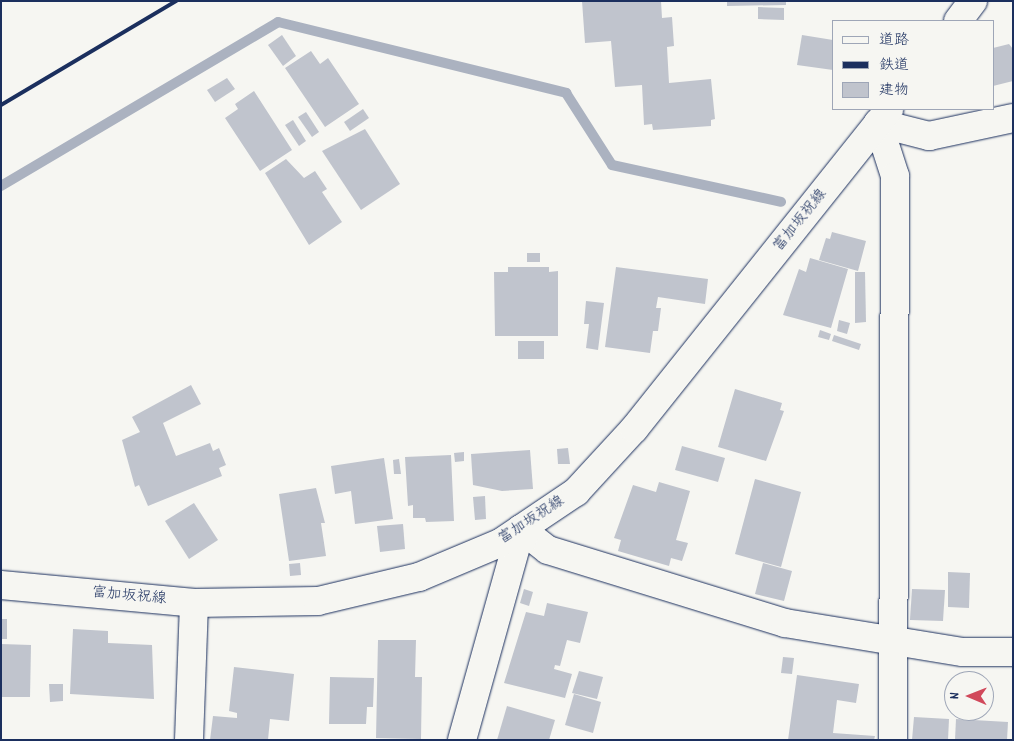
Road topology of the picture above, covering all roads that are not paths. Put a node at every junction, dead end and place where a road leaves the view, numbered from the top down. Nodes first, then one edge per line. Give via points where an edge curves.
1 (973, 1) edge
2 (959, 20) edge
3 (884, 116) edge
4 (1013, 118) edge
5 (521, 529) junction
6 (1, 585) edge
7 (194, 603) junction
8 (894, 644) junction
9 (1013, 652) edge
10 (188, 740) edge
11 (462, 740) edge
12 (893, 740) edge

1 - 2 street
3 - 4 street via 929,136
3 - 5 street, 富加坂祝線 via 634,429 576,492
3 - 8 street via 895,176
5 - 7 street, 富加坂祝線 via 500,543 419,577 318,600
5 - 8 street via 548,550 775,620
5 - 11 street
6 - 7 street, 富加坂祝線
7 - 10 street
8 - 9 street via 963,652
8 - 12 street

